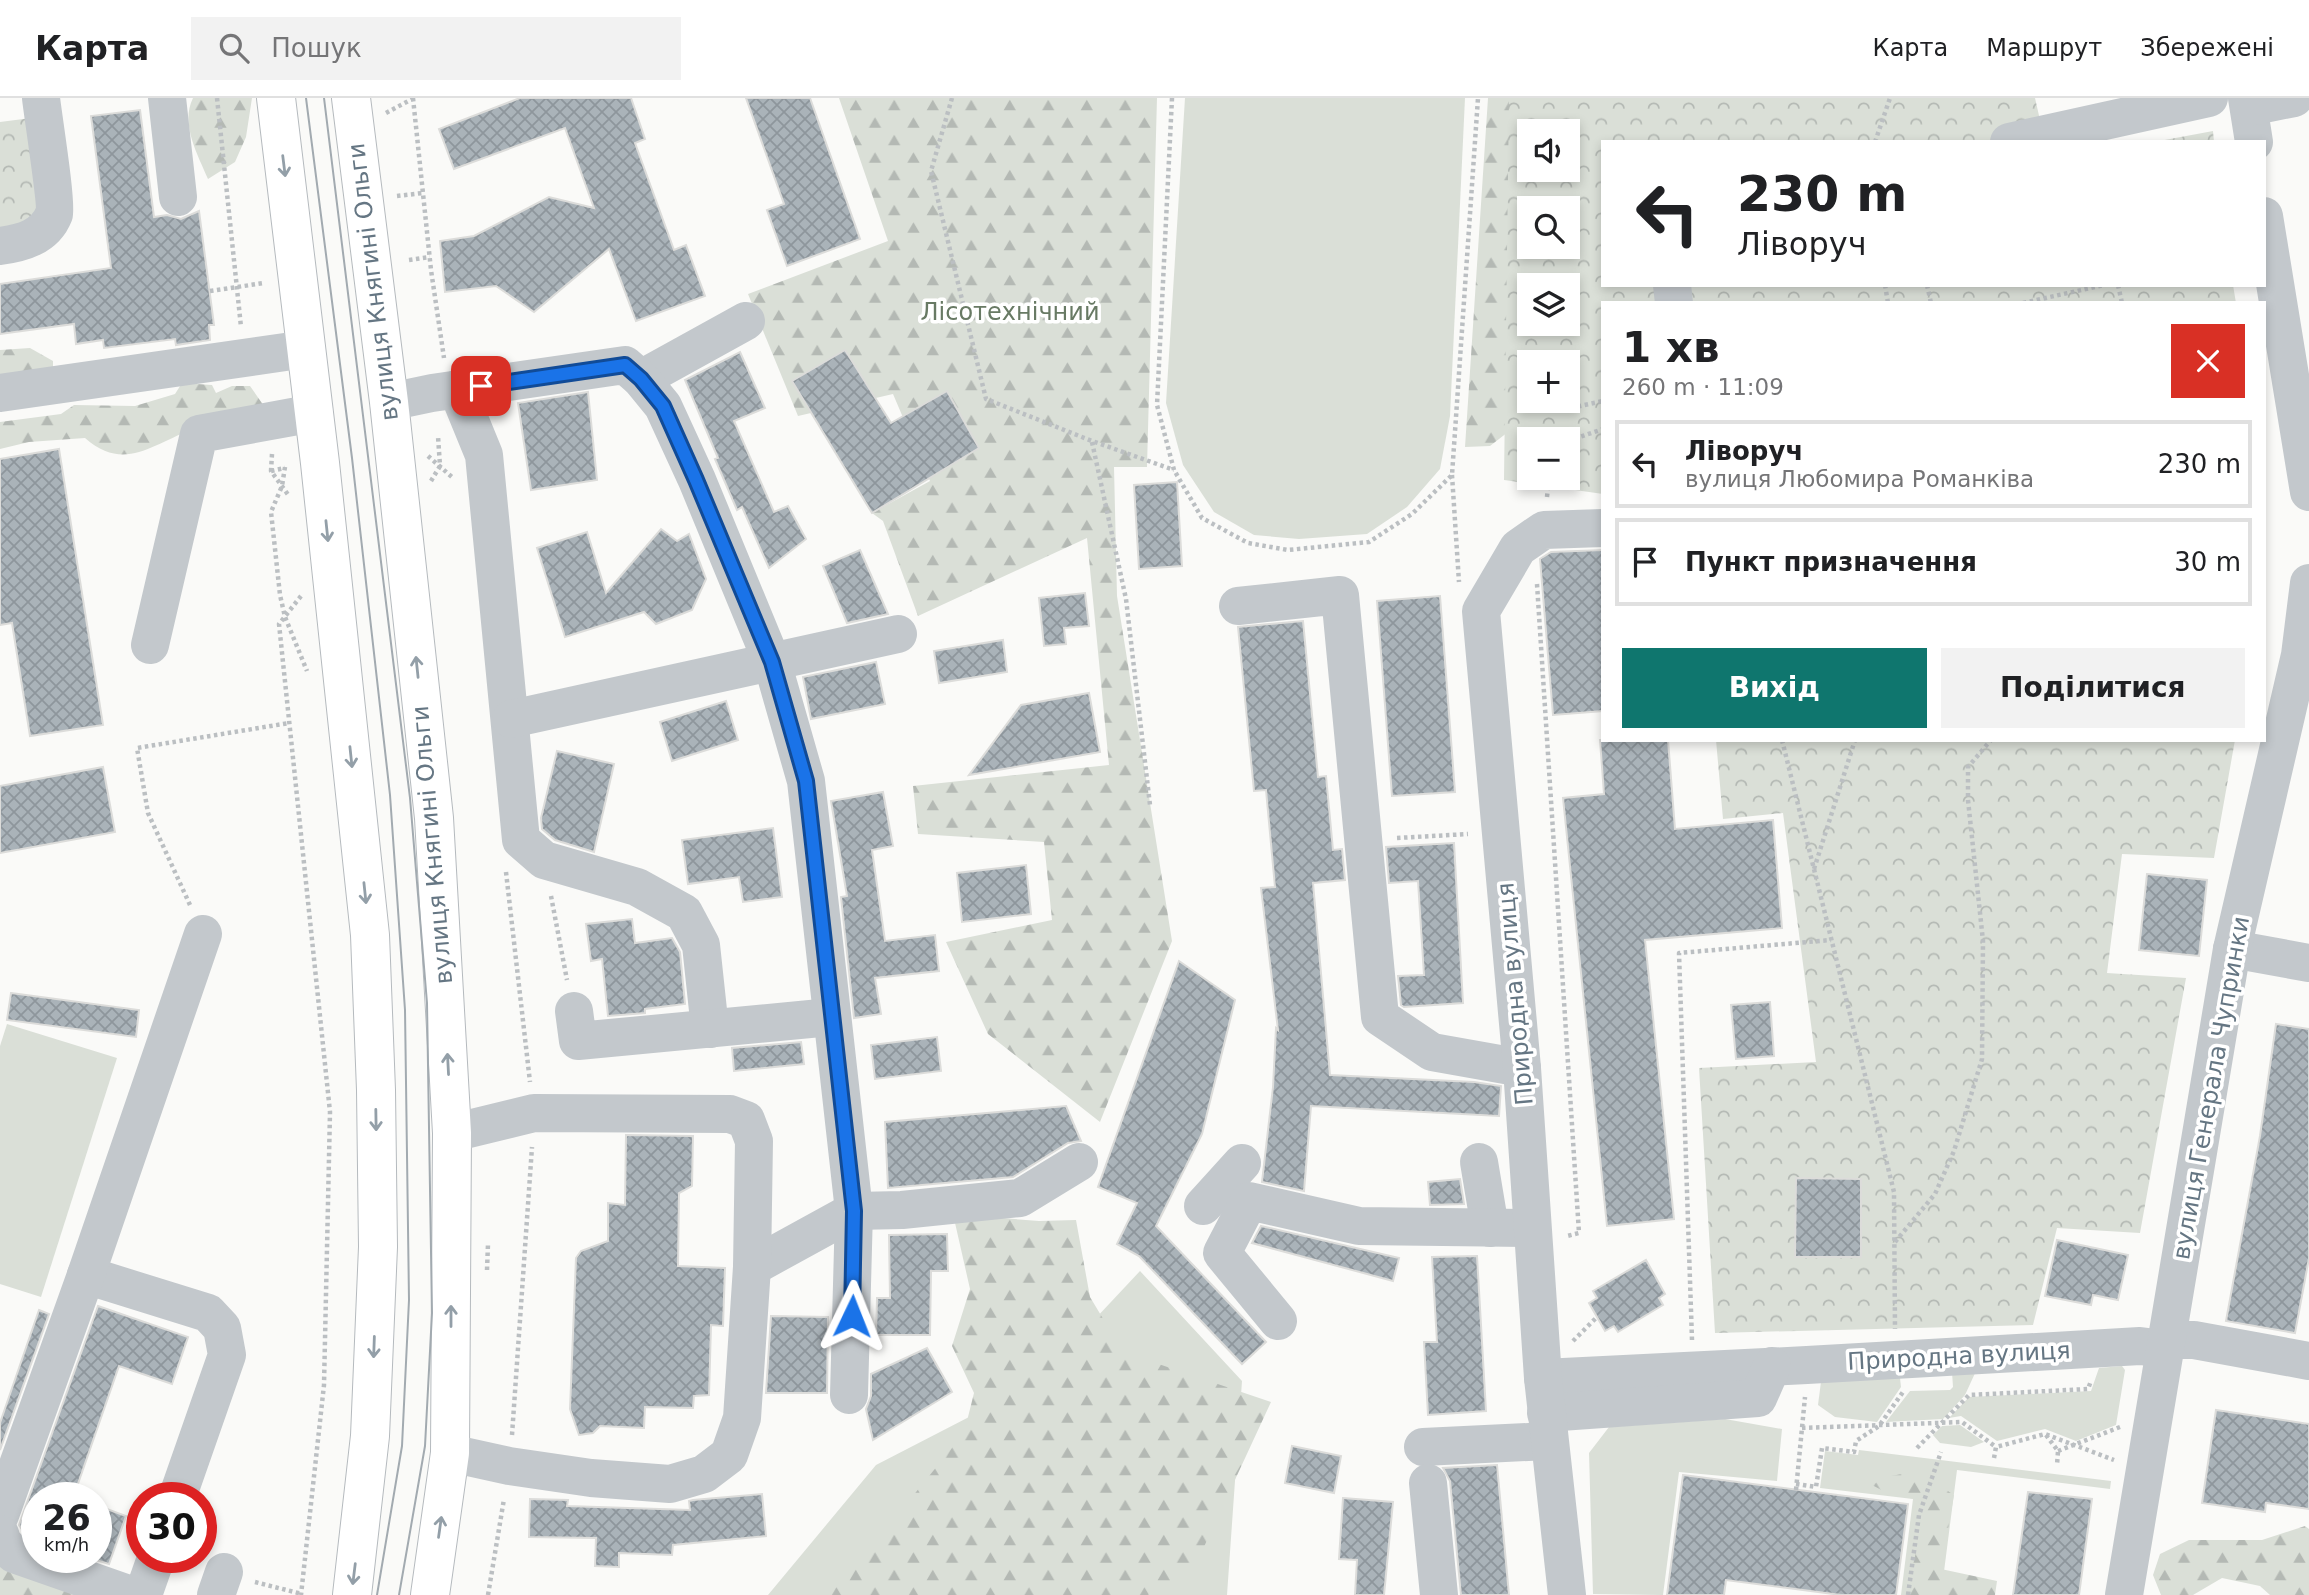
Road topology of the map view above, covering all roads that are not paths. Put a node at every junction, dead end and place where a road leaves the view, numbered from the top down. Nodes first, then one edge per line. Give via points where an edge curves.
1 (41, 98) edge
2 (167, 98) edge
3 (276, 98) edge
4 (351, 98) edge
5 (2209, 98) edge
6 (2294, 98) edge
7 (2250, 116) edge
8 (2018, 140) edge
9 (178, 197) dead end
10 (2266, 228) edge
11 (0, 246) edge
12 (746, 321) dead end
13 (306, 349) junction
14 (450, 373) junction
15 (641, 379) junction
16 (0, 393) edge
17 (389, 402) junction
18 (314, 413) junction
19 (2309, 492) edge
20 (1601, 527) edge
21 (2309, 583) edge
22 (1238, 606) dead end
23 (898, 634) dead end
24 (150, 645) dead end
25 (2304, 655) edge
26 (772, 662) junction
27 (510, 719) junction
28 (203, 934) road end
29 (2232, 948) junction
30 (2309, 963) edge
31 (574, 1011) road end
32 (831, 1017) junction
33 (710, 1029) junction
34 (1522, 1068) junction
35 (452, 1133) junction
36 (1079, 1161) dead end
37 (1479, 1162) dead end
38 (1242, 1163) dead end
39 (1203, 1206) dead end
40 (854, 1211) junction
41 (1490, 1228) junction
42 (1532, 1228) junction
43 (752, 1267) junction
44 (86, 1275) junction
45 (1278, 1321) dead end
46 (2166, 1344) junction
47 (2309, 1361) edge
48 (849, 1395) dead end
49 (1546, 1411) junction
50 (450, 1453) junction
51 (183, 1482) edge
52 (0, 1515) edge
53 (0, 1534) edge
54 (151, 1573) edge
55 (131, 1595) edge
56 (143, 1595) edge
57 (352, 1595) edge
58 (430, 1595) edge
59 (1439, 1595) edge
60 (1567, 1595) edge
61 (2124, 1595) edge

1 - 11 street via 55,211 44,230 22,243
2 - 9 street
3 -> 13 main road
4 - 17 main road, вулиця Княгині Ольги
5 - 8 street
6 - 7 street
10 - 19 street
12 - 15 street
13 - 16 street
13 - 18 main road
14 - 15 street via 625,365
14 - 17 street
14 - 27 street via 484,455
15 - 26 street via 663,406
35 -> 17 main road, вулиця Княгині Ольги via 434,818
18 - 24 street via 199,434
18 -> 57 main road via 370,935 376,1090 378,1247 370,1436
20 - 34 street, Природна вулиця via 1544,530 1518,548 1481,611
21 - 25 street, вулиця Генерала Чупринки
22 - 34 street via 1340,595 1380,1017 1432,1052
23 - 26 street
25 - 29 street, вулиця Генерала Чупринки
26 - 27 street
26 - 32 street via 806,781
27 - 33 street via 521,840 544,860 637,887 684,913 701,945
28 - 44 street
29 - 30 street
29 - 46 street, вулиця Генерала Чупринки
31 - 33 street via 578,1041
32 - 33 street
32 - 40 street
34 - 42 street, Природна вулиця
35 - 43 street via 534,1113 730,1114 746,1120 754,1141
50 -> 35 main road, вулиця Княгині Ольги
36 - 40 street via 1020,1198
37 - 41 street
38 - 39 street
40 - 43 street
40 - 48 street
41 - 42 street
41 - 45 street via 1359,1226 1249,1202 1222,1253
42 - 49 street, Природна вулиця
43 - 50 street via 742,1418 729,1455 704,1474 670,1484 591,1479
44 - 51 street via 208,1313 222,1328 227,1355
44 - 52 street
46 - 47 street, Природна вулиця via 2194,1340
46 - 49 street, Природна вулиця via 1772,1366 1758,1398
46 - 61 street, вулиця Генерала Чупринки
49 - 59 street via 1426,1465
49 - 60 street, Природна вулиця
58 -> 50 main road, вулиця Княгині Ольги
53 - 55 street via 14,1554
54 - 56 street

